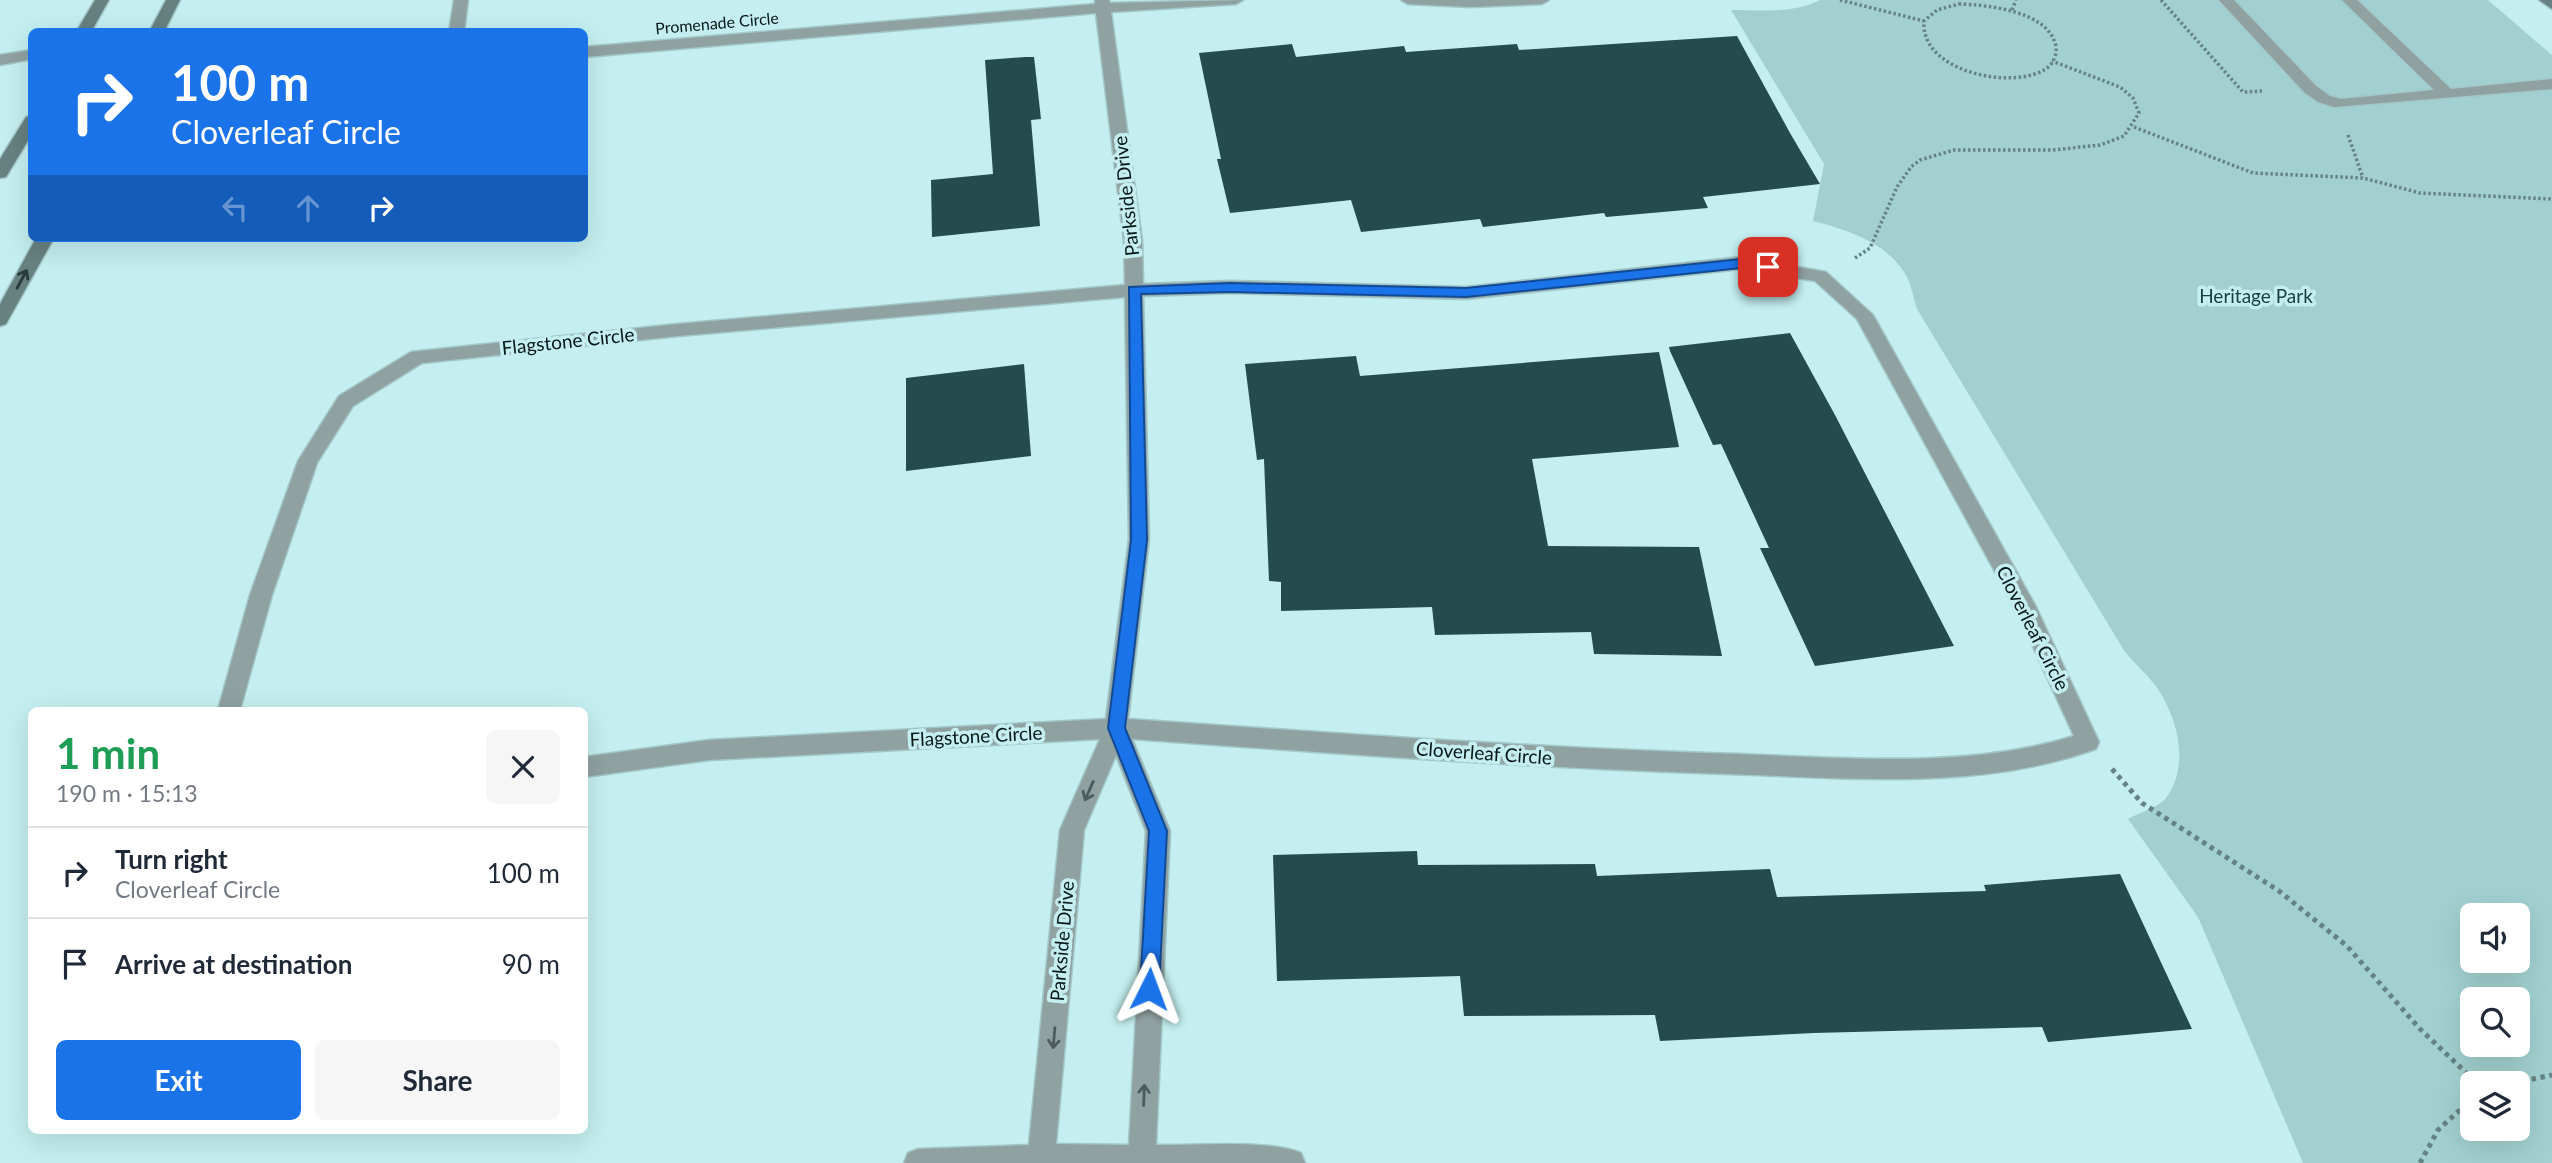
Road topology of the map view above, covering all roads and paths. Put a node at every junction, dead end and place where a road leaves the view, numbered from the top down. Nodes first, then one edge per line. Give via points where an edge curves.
1 (102, 0) edge
2 (173, 0) edge
3 (461, 0) edge
4 (1236, 0) edge
5 (1408, 0) edge
6 (1542, 0) edge
7 (1840, 0) edge
8 (2016, 0) edge
9 (2226, 0) edge
10 (2349, 0) edge
11 (2546, 0) edge
12 (1103, 4) edge
13 (2552, 5) edge
14 (2012, 10) junction
15 (1924, 21) junction
16 (85, 28) edge
17 (158, 28) edge
18 (457, 28) edge
19 (588, 52) edge
20 (28, 55) edge
21 (0, 60) edge
22 (2052, 61) junction
23 (2552, 84) edge
24 (2447, 94) junction
25 (28, 125) edge
26 (2134, 127) junction
27 (5, 157) edge
28 (0, 173) edge
29 (2552, 199) edge
30 (43, 242) edge
31 (1820, 276) junction
32 (1134, 290) junction
33 (0, 320) edge
34 (230, 707) edge
35 (1116, 728) junction
36 (2088, 742) junction
37 (588, 766) edge
38 (2464, 1071) edge
39 (2552, 1075) edge
40 (2530, 1080) edge
41 (2460, 1110) edge
42 (1041, 1160) edge
43 (1142, 1161) edge
44 (918, 1163) edge
45 (1291, 1163) edge
46 (2420, 1163) edge

1 - 16 main road
2 - 17 main road
3 - 18 street
4 - 12 street, Promenade Circle
5 - 6 street
7 - 15 path
8 - 14 path
9 - 24 street via 2324,99 2340,104
10 - 24 street
11 - 13 main road
12 - 19 street, Promenade Circle
12 - 32 street, Parkside Drive
14 - 15 path via 1959,4 1937,10
14 - 22 path via 2048,32 2056,45
15 - 22 path via 1923,35 1932,51 1976,74 2029,75 2046,69
20 - 21 street
22 - 26 path via 2120,87 2133,98 2139,113
23 - 24 street
25 - 27 main road
26 - 29 path via 2253,173 2363,178 2420,192
26 - 31 path via 2123,137 2093,145 1992,147 1927,156 1908,169 1897,185 1871,249
27 - 28 main road
33 -> 30 main road
31 - 32 street via 1741,263 1466,293 1230,287
31 - 36 street, Cloverleaf Circle via 1864,315 2027,611
32 - 34 street, Flagstone Circle via 418,357 346,401 308,461 261,595
32 - 35 street, Parkside Drive via 1139,540
35 - 36 street, Cloverleaf Circle via 1570,759 1918,770 2046,755
35 - 37 street, Flagstone Circle via 709,750
35 -> 42 street, Parkside Drive via 1072,830
43 -> 35 street, Parkside Drive via 1158,831
36 - 38 path via 2142,803 2279,891 2347,946 2420,1029
39 - 40 path
41 - 46 path via 2438,1130
42 - 43 street
42 - 44 street
43 - 45 street

